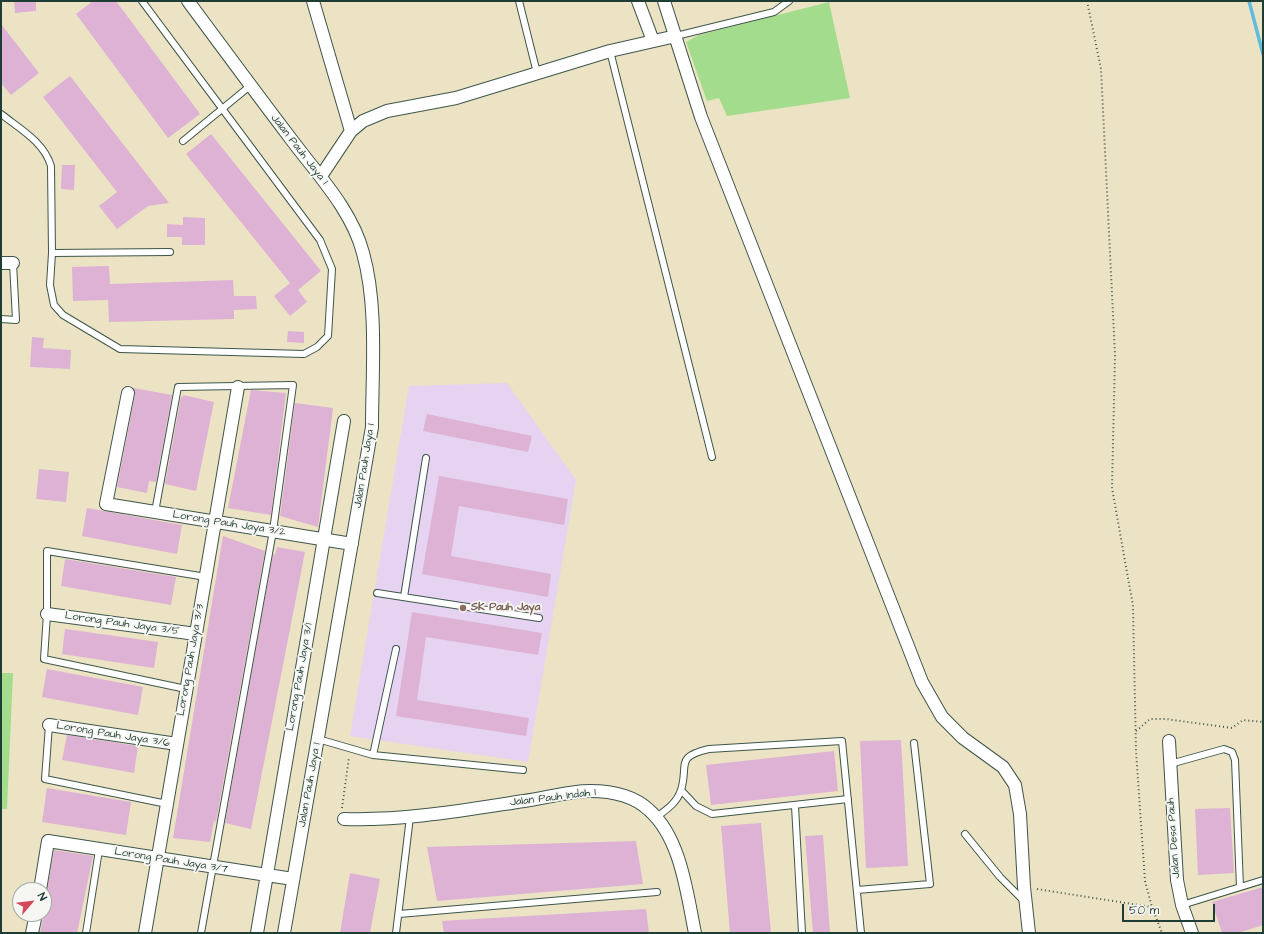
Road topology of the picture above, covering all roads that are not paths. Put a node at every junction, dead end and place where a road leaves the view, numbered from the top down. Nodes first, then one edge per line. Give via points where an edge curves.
1 (142, 1) edge
2 (188, 1) edge
3 (313, 1) edge
4 (519, 1) edge
5 (638, 1) edge
6 (664, 1) edge
7 (789, 1) edge
8 (676, 36) junction
9 (652, 41) junction
10 (610, 51) junction
11 (537, 73) junction
12 (250, 86) junction
13 (221, 109) junction
14 (1, 114) edge
15 (351, 131) junction
16 (183, 141) dead end
17 (320, 176) junction
18 (170, 252) dead end
19 (52, 253) junction
20 (1, 263) edge
21 (13, 263) joint
22 (1, 320) edge
23 (238, 387) junction
24 (128, 393) dead end
25 (344, 421) dead end
26 (712, 457) dead end
27 (426, 458) dead end
28 (155, 512) junction
29 (215, 522) junction
30 (273, 531) junction
31 (324, 540) junction
32 (352, 544) junction
33 (206, 577) junction
34 (377, 593) dead end
35 (404, 597) junction
36 (48, 614) junction
37 (540, 618) dead end
38 (196, 634) junction
39 (396, 649) dead end
40 (186, 689) junction
41 (49, 725) joint
42 (318, 739) junction
43 (1169, 741) dead end
44 (914, 743) dead end
45 (177, 744) junction
46 (373, 755) junction
47 (1170, 764) junction
48 (523, 770) dead end
49 (681, 790) junction
50 (848, 799) junction
51 (167, 804) junction
52 (795, 806) junction
53 (410, 817) junction
54 (656, 818) junction
55 (344, 820) road end
56 (965, 834) dead end
57 (99, 850) junction
58 (158, 858) junction
59 (213, 867) junction
60 (267, 875) junction
61 (293, 879) junction
62 (1263, 880) edge
63 (41, 882) edge
64 (1240, 887) junction
65 (857, 890) junction
66 (657, 892) dead end
67 (1026, 902) junction
68 (1182, 905) junction
69 (399, 914) junction
70 (34, 922) edge
71 (32, 933) edge
72 (86, 933) edge
73 (145, 933) edge
74 (201, 933) edge
75 (257, 933) edge
76 (284, 933) edge
77 (396, 933) edge
78 (695, 933) edge
79 (802, 933) edge
80 (861, 933) edge
81 (1029, 933) edge
82 (1192, 933) edge

1 - 13 lane
2 - 12 street, Jalan Pauh Jaya 1
3 - 15 street
4 - 11 lane
5 - 9 street
6 - 8 street
7 - 8 lane via 774,12
8 - 9 street
8 - 67 street via 701,117 922,682 942,717 963,738 1003,767 1015,785 1020,814
9 - 10 street
10 - 11 street
10 - 26 lane
11 - 15 street via 456,98 387,111 363,121
12 - 13 lane
12 - 17 street, Jalan Pauh Jaya 1
13 - 16 lane
13 - 19 lane via 320,240 332,269 328,336 317,347 304,354 120,349 63,315 54,305 50,285
14 - 19 lane via 40,145 47,154 51,166
15 - 17 street
17 - 32 street, Jalan Pauh Jaya 1 via 346,214 363,251 370,282 372,428
18 - 19 lane
20 - 21 street
21 - 22 lane via 16,320
23 - 28 lane via 178,387
23 - 29 street, Lorong Pauh Jaya 3/3
23 - 30 lane via 293,385
24 - 28 street, Lorong Pauh Jaya 3/2 via 106,504
25 - 31 street, Lorong Pauh Jaya 3/1
27 - 35 lane
28 - 29 street, Lorong Pauh Jaya 3/2
29 - 30 street, Lorong Pauh Jaya 3/2
29 - 33 street, Lorong Pauh Jaya 3/3
30 - 31 street, Lorong Pauh Jaya 3/2
30 - 59 lane
31 - 32 street, Lorong Pauh Jaya 3/2
31 - 60 street, Lorong Pauh Jaya 3/1
32 - 42 street, Jalan Pauh Jaya 1
33 - 36 lane via 47,550
33 - 38 street, Lorong Pauh Jaya 3/3
34 - 35 lane
35 - 37 lane
36 - 38 street, Lorong Pauh Jaya 3/5
36 - 40 lane via 44,659
38 - 40 street, Lorong Pauh Jaya 3/3
39 - 46 lane
40 - 45 street, Lorong Pauh Jaya 3/3
41 - 45 street, Lorong Pauh Jaya 3/6
41 - 51 lane via 45,779
42 - 46 lane
42 - 61 street, Jalan Pauh Jaya 1
43 - 47 street, Jalan Desa Pauh
44 - 65 lane via 930,884
45 - 51 street, Lorong Pauh Jaya 3/3
46 - 48 lane
47 - 64 lane via 1224,749 1232,752 1235,760
47 - 68 street, Jalan Desa Pauh via 1177,880
49 - 50 lane via 683,765 694,752 842,740
49 - 52 lane via 696,806 712,814
49 - 54 lane via 669,808
50 - 52 lane
50 - 65 lane
51 - 58 street, Lorong Pauh Jaya 3/3
52 - 79 lane
53 - 54 street, Jalan Pauh Indah 1 via 589,791 622,794 649,810
53 - 55 street, Jalan Pauh Indah 1
53 - 69 lane
54 - 78 street, Jalan Pauh Indah 1 via 666,832 681,865
56 - 67 lane via 1000,877
57 - 58 street, Lorong Pauh Jaya 3/7
57 - 63 street, Lorong Pauh Jaya 3/7 via 48,841
57 - 72 lane
58 - 59 street, Lorong Pauh Jaya 3/7
58 - 73 street, Lorong Pauh Jaya 3/3
59 - 60 street, Lorong Pauh Jaya 3/7
59 - 74 lane
60 - 61 street, Lorong Pauh Jaya 3/7
60 - 75 street, Lorong Pauh Jaya 3/1
61 - 76 street, Jalan Pauh Jaya 1
62 - 64 lane
64 - 68 lane
65 - 80 lane
66 - 69 lane
67 - 81 street
68 - 82 street, Jalan Desa Pauh
69 - 77 lane
70 - 71 street

